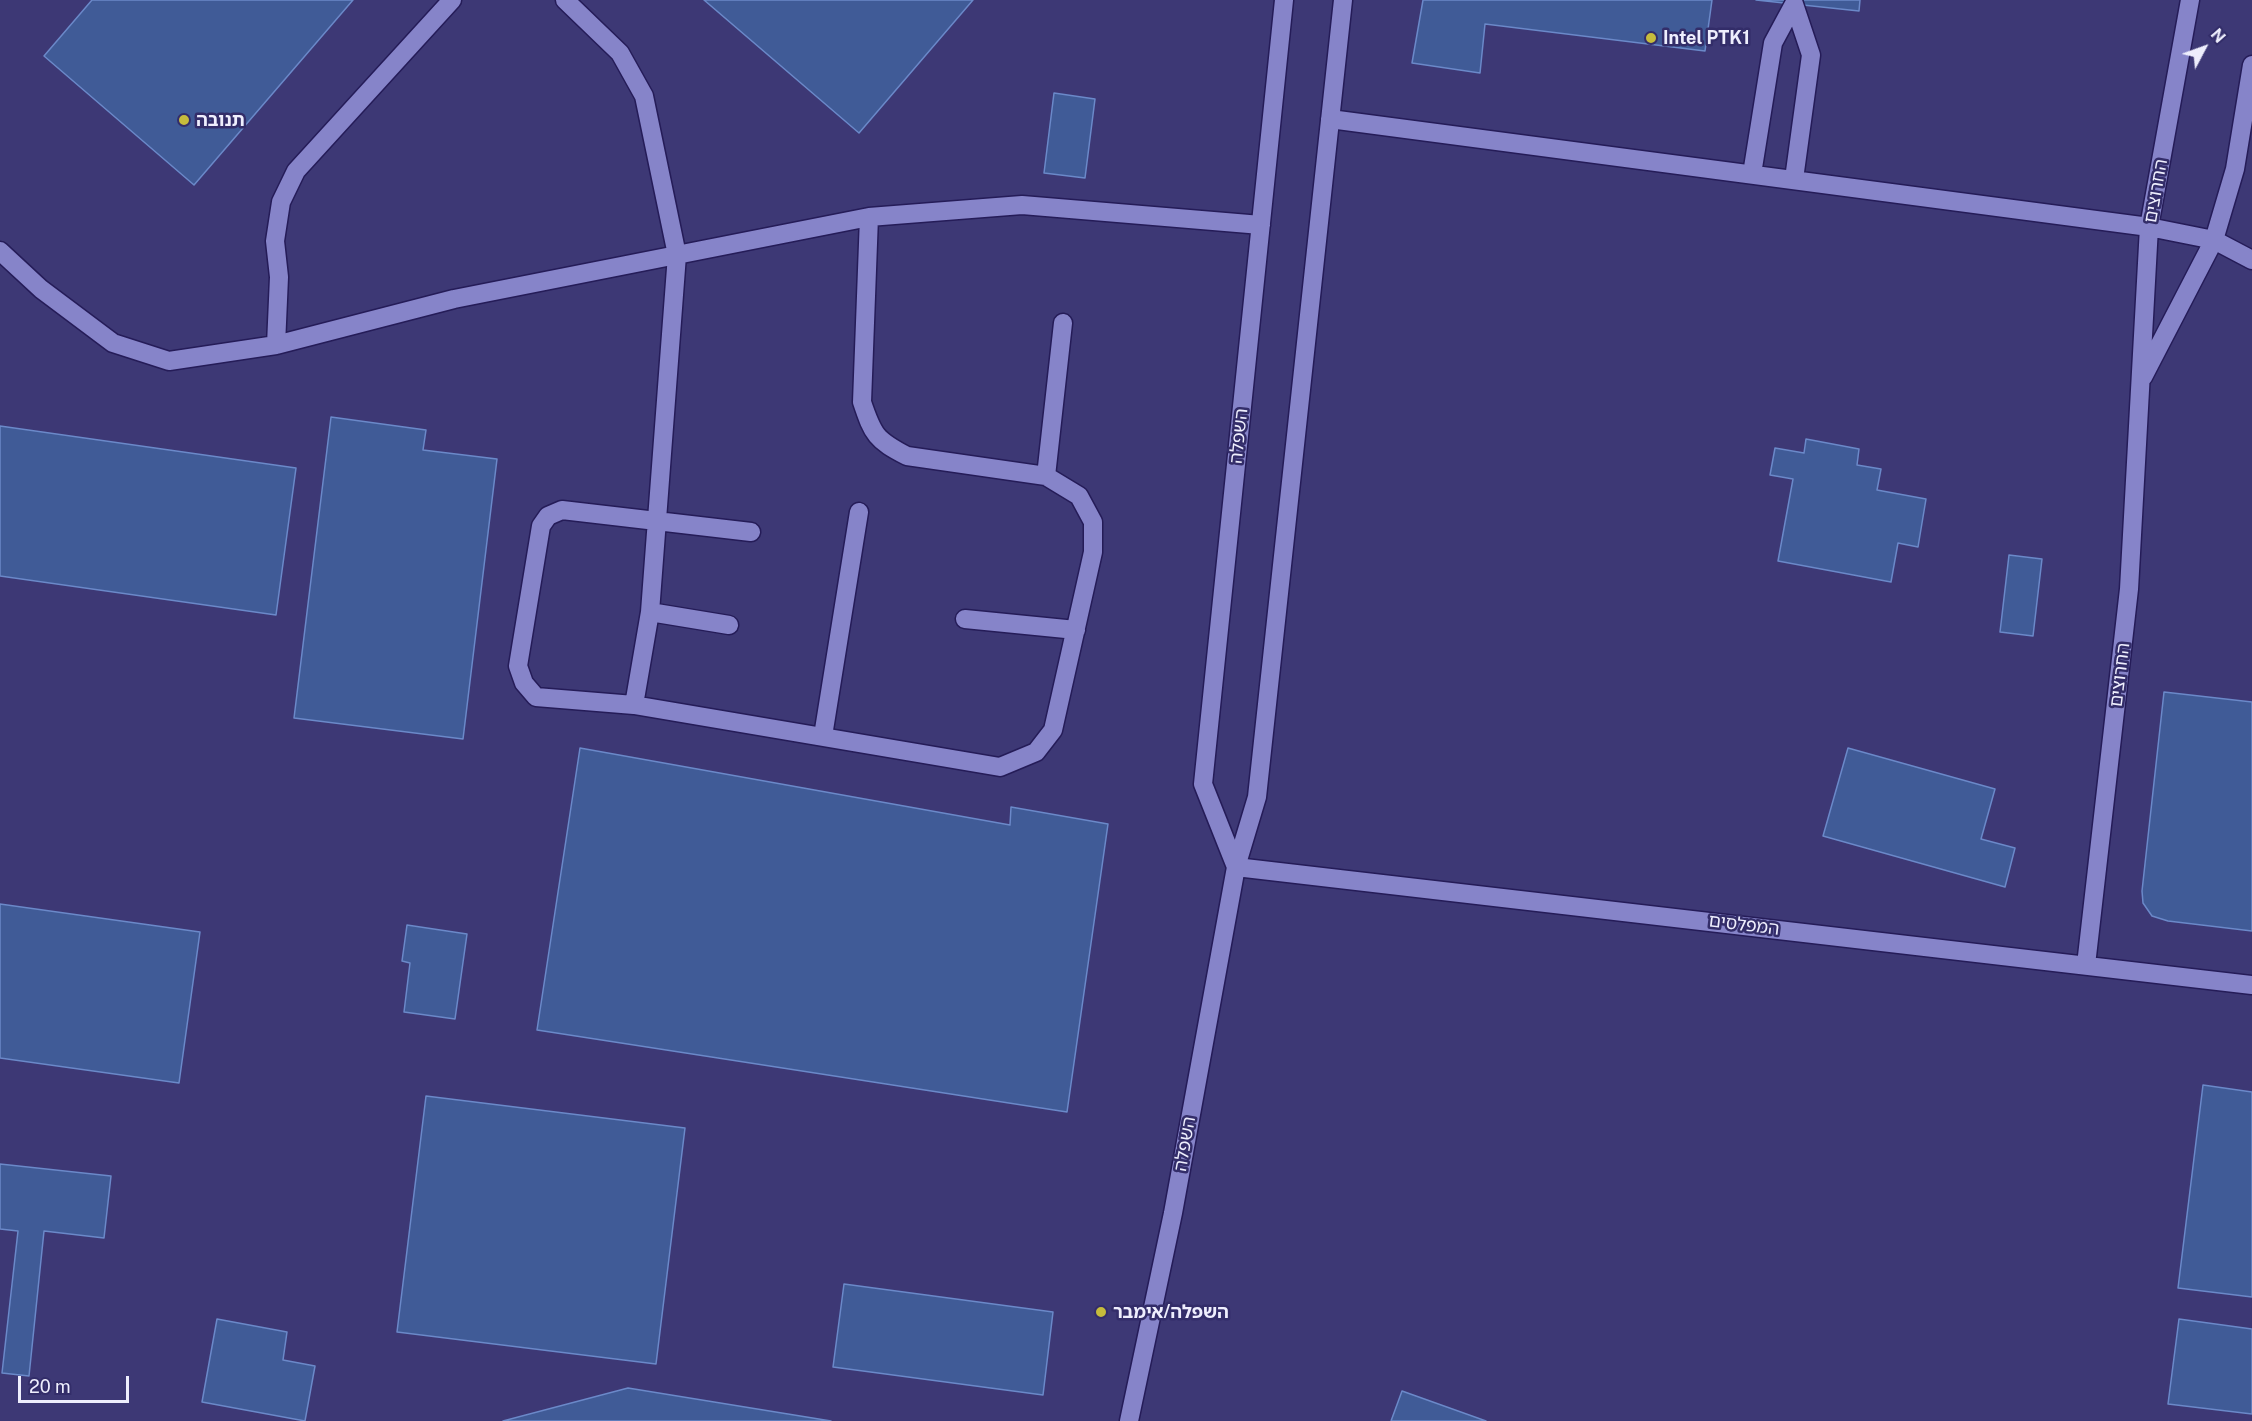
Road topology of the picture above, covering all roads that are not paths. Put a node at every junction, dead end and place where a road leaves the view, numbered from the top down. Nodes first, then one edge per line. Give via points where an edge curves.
1 (452, 0) edge
2 (565, 0) edge
3 (1284, 0) edge
4 (1343, 0) edge
5 (2190, 0) edge
6 (2252, 66) edge
7 (1330, 118) junction
8 (1752, 174) junction
9 (1794, 179) junction
10 (869, 217) junction
11 (1261, 225) junction
12 (2149, 227) junction
13 (2214, 240) junction
14 (0, 251) edge
15 (677, 255) junction
16 (2252, 260) edge
17 (1063, 323) dead end
18 (276, 345) junction
19 (2139, 384) junction
20 (1046, 476) junction
21 (859, 512) dead end
22 (657, 521) junction
23 (751, 532) dead end
24 (650, 612) junction
25 (965, 619) dead end
26 (729, 625) dead end
27 (1076, 630) junction
28 (634, 705) junction
29 (823, 736) junction
30 (1236, 867) junction
31 (2086, 965) junction
32 (2252, 985) edge
33 (1129, 1421) edge

1 - 18 street via 296,171 281,202 275,241 279,277
2 - 15 street via 620,53 644,96
3 - 11 street, השפלה
4 - 7 street, השפלה
5 - 12 street, החרוצים
6 - 13 street, החרוצים via 2235,169
7 - 8 street
7 - 30 street, השפלה via 1257,797
8 - 9 street
8 - 9 street via 1773,44 1794,4 1811,55
9 - 12 street
10 - 11 street via 1022,205
10 - 15 street
10 - 20 street via 862,402 871,430 888,447 907,456
11 - 30 street, השפלה via 1203,784
12 - 13 street
12 - 19 street, החרוצים
13 - 16 street
13 - 19 street, החרוצים
14 - 18 street via 40,289 113,343 169,361
15 - 18 street via 454,299
15 - 22 street
17 - 20 street
19 - 31 street, החרוצים via 2129,589
20 - 27 street via 1079,496 1093,522 1093,552
21 - 29 street
22 - 23 street
22 - 24 street
22 - 28 street via 562,510 548,516 541,526 518,666 524,683 536,697
24 - 26 street
24 - 28 street
25 - 27 street
27 - 29 street via 1053,730 1036,752 1000,767
28 - 29 street
30 - 31 street, המפלסים
30 - 33 street, השפלה via 1173,1213
31 - 32 street, המפלסים

